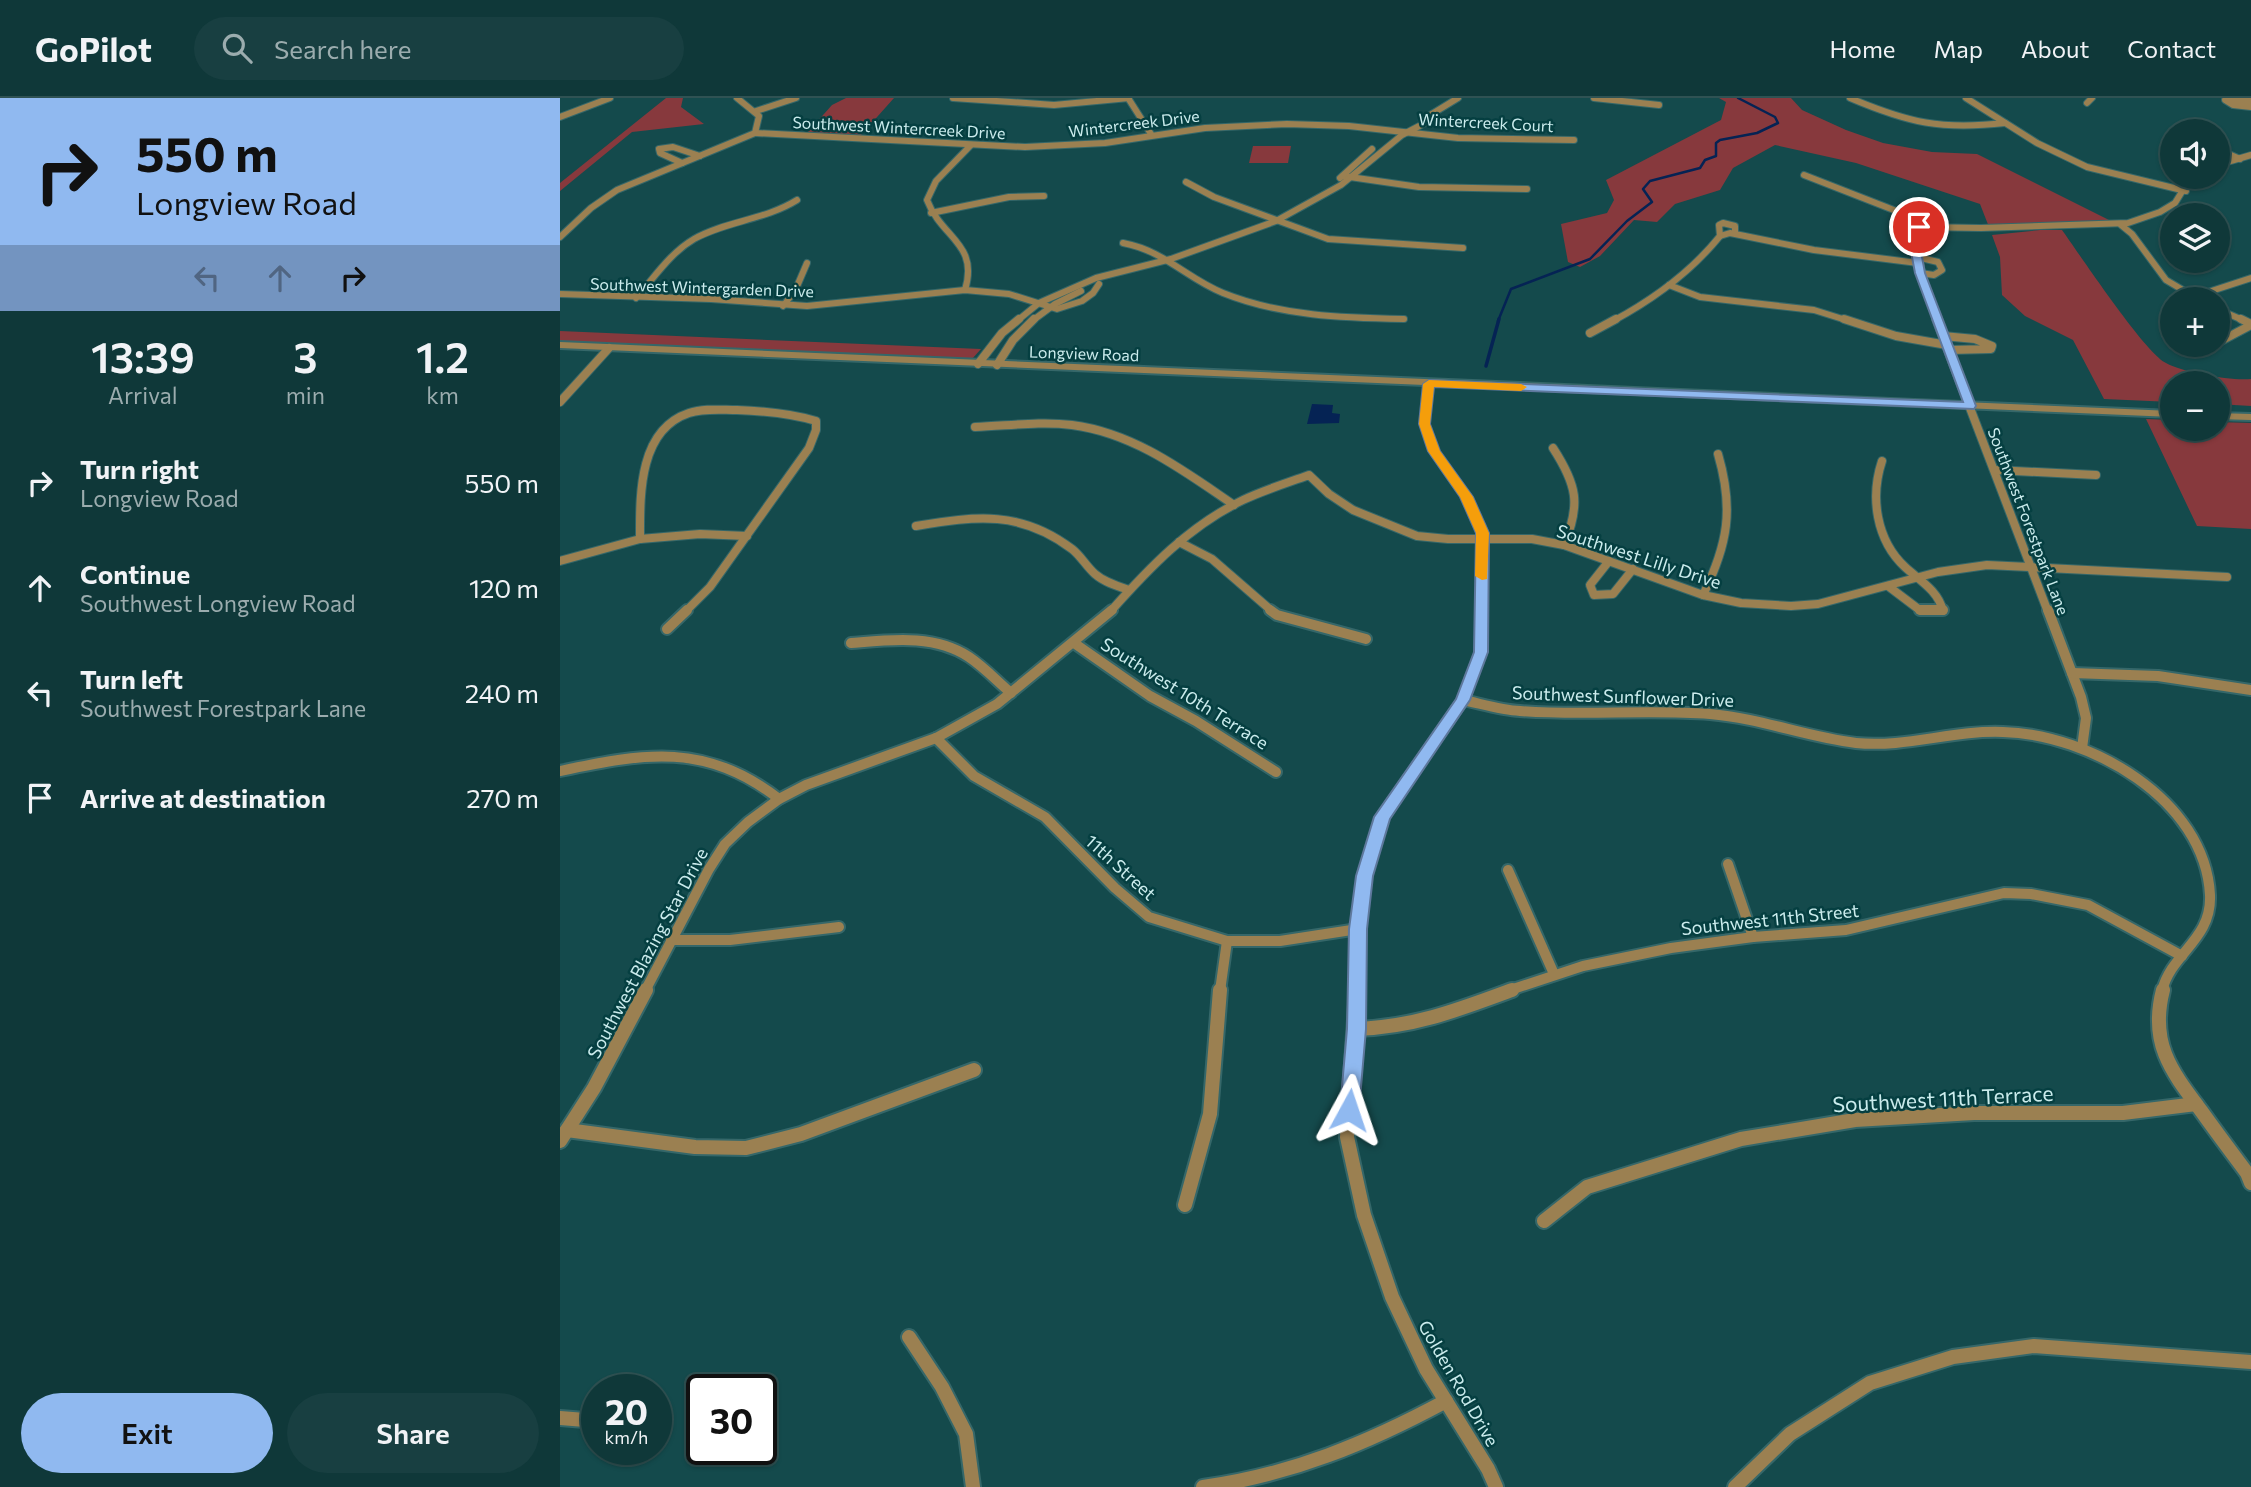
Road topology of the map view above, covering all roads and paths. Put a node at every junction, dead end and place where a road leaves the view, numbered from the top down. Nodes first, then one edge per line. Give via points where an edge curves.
1 (610, 98) edge
2 (738, 98) edge
3 (796, 98) edge
4 (953, 98) edge
5 (973, 98) edge
6 (1128, 98) edge
7 (1458, 98) edge
8 (1594, 98) edge
9 (1850, 98) edge
10 (1966, 98) edge
11 (2251, 101) edge
12 (1659, 105) dead end
13 (2251, 107) edge
14 (756, 111) junction
15 (560, 117) edge
16 (1426, 119) junction
17 (2005, 123) junction
18 (1398, 131) junction
19 (1408, 132) junction
20 (755, 133) junction
21 (1151, 134) junction
22 (1574, 140) dead end
23 (971, 145) junction
24 (1042, 146) joint
25 (2230, 155) edge
26 (2251, 155) edge
27 (700, 156) junction
28 (2239, 159) junction
29 (2230, 162) edge
30 (682, 163) junction
31 (1804, 175) dead end
32 (1342, 176) junction
33 (1352, 177) junction
34 (1186, 182) dead end
35 (1332, 189) junction
36 (1527, 189) dead end
37 (2186, 191) joint
38 (1044, 196) dead end
39 (797, 200) dead end
40 (932, 213) junction
41 (1276, 221) junction
42 (2121, 225) junction
43 (1919, 227) junction
44 (560, 237) edge
45 (1123, 243) dead end
46 (1463, 248) dead end
47 (1171, 259) junction
48 (1917, 260) junction
49 (807, 263) dead end
50 (1139, 268) junction
51 (1920, 273) junction
52 (2251, 278) edge
53 (1669, 285) junction
54 (2176, 287) edge
55 (2226, 287) edge
56 (965, 290) junction
57 (560, 294) edge
58 (636, 298) junction
59 (1039, 303) junction
60 (783, 306) junction
61 (1049, 307) junction
62 (2230, 315) edge
63 (1404, 319) dead end
64 (2251, 325) edge
65 (1590, 333) dead end
66 (2230, 336) edge
67 (1946, 344) junction
68 (560, 345) edge
69 (610, 348) junction
70 (978, 364) junction
71 (997, 365) junction
72 (1429, 384) junction
73 (560, 402) edge
74 (1970, 406) junction
75 (2160, 414) edge
76 (2230, 416) edge
77 (2251, 417) edge
78 (975, 426) dead end
79 (1553, 448) dead end
80 (1718, 454) dead end
81 (1882, 461) dead end
82 (1995, 470) junction
83 (2096, 475) dead end
84 (1234, 505) junction
85 (916, 526) dead end
86 (747, 536) junction
87 (640, 539) junction
88 (1483, 539) junction
89 (1179, 542) junction
90 (1564, 545) junction
91 (560, 561) edge
92 (1609, 561) junction
93 (2032, 567) junction
94 (1633, 569) junction
95 (2227, 576) dead end
96 (1917, 577) junction
97 (1888, 586) junction
98 (1129, 590) junction
99 (1703, 595) junction
100 (667, 629) dead end
101 (1366, 639) dead end
102 (851, 643) dead end
103 (1074, 643) junction
104 (2072, 673) junction
105 (2251, 690) edge
106 (1011, 694) junction
107 (1463, 700) junction
108 (936, 738) junction
109 (2082, 748) junction
110 (560, 771) edge
111 (1276, 772) dead end
112 (779, 799) junction
113 (1728, 864) dead end
114 (1508, 870) dead end
115 (839, 927) dead end
116 (1358, 929) junction
117 (1754, 937) junction
118 (671, 940) junction
119 (1227, 941) junction
120 (2182, 956) junction
121 (1554, 974) junction
122 (1356, 1029) junction
123 (974, 1070) dead end
124 (2196, 1104) junction
125 (564, 1136) edge
126 (2251, 1183) edge
127 (1185, 1205) dead end
128 (1544, 1221) dead end
129 (909, 1337) dead end
130 (2251, 1362) edge
131 (1446, 1401) junction
132 (560, 1418) edge
133 (581, 1420) edge
134 (973, 1487) edge
135 (1203, 1487) edge
136 (1496, 1487) edge
137 (1735, 1487) edge

1 - 15 street
2 - 14 street
3 - 14 street
4 - 5 street
5 - 6 street via 1054,105
6 - 21 street
7 - 16 street
8 - 12 street
9 - 17 street via 1925,126
10 - 17 street
11 - 13 street via 2225,100
14 - 20 street via 761,125
16 - 18 street
16 - 19 street
17 - 37 street via 2087,167
18 - 19 street, Wintercreek Court
18 - 21 street, Wintercreek Drive via 1287,124
18 - 32 street
19 - 22 street, Wintercreek Court via 1458,138
19 - 33 street
20 - 23 street, Southwest Wintercreek Drive
20 - 27 street
21 - 24 street, Wintercreek Drive via 1105,143
23 - 24 street, Southwest Wintercreek Drive
23 - 40 street via 931,187 927,200
25 - 28 street
26 - 28 street
27 - 30 street
27 - 30 street via 673,147 659,149
28 - 29 street
30 - 44 street via 610,194
31 - 43 street via 1903,214
32 - 33 street
32 - 35 street
33 - 35 street
33 - 36 street via 1419,187
34 - 41 street
35 - 41 street
37 - 42 street via 2175,203 2146,219
38 - 40 street via 1009,197
39 - 58 street via 687,243
40 - 56 street via 970,261
41 - 46 street via 1328,239
41 - 47 street
42 - 43 street
42 - 54 street via 2166,281
43 - 48 street, Southwest Forestpark Lane
45 - 47 street via 1143,245
47 - 50 street
47 - 63 street via 1221,292 1274,307 1353,318
48 - 51 street, Southwest Forestpark Lane
48 - 51 street via 1938,262 1942,270 1934,275
48 - 53 street via 1814,250 1735,233 1735,226 1723,223 1704,259
49 - 60 street
50 - 59 street via 1096,278
50 - 61 street
51 - 67 street, Southwest Forestpark Lane
52 - 55 street
53 - 65 street
53 - 67 street via 1700,297 1814,310 1896,336
56 - 59 street, Southwest Wintergarden Drive via 1009,294
56 - 60 street, Southwest Wintergarden Drive
57 - 58 street, Southwest Wintergarden Drive
58 - 60 street, Southwest Wintergarden Drive
59 - 61 street, Southwest Wintergarden Drive
59 - 70 street via 1002,333
61 - 71 street via 1023,327
62 - 64 street
64 - 66 street
67 - 67 street via 1975,339 1992,346 1984,351
67 - 74 street, Southwest Forestpark Lane
68 - 69 street, Longview Road
69 - 70 street, Longview Road
69 - 73 street
70 - 71 street, Longview Road
71 - 72 street, Longview Road
72 - 74 street, Longview Road
72 - 88 street, Golden Rod Drive via 1424,424 1434,451 1466,497
74 - 75 street, Longview Road
74 - 82 street, Southwest Forestpark Lane
76 - 77 street
78 - 84 street via 1047,423 1113,433 1142,444
79 - 90 street via 1570,473 1577,497 1573,526
80 - 99 street via 1728,489 1728,528 1721,558
81 - 96 street via 1874,489 1885,541
82 - 83 street
82 - 93 street, Southwest Forestpark Lane
84 - 88 street, Southwest Lilly Drive via 1309,475 1353,510 1385,525 1417,536
84 - 89 street, Southwest Blazing Star Drive
85 - 98 street via 983,517 1026,521 1066,544 1105,580
86 - 87 street
86 - 87 street via 809,448 816,421 768,411 725,410 686,414 672,422 643,469
86 - 100 street via 710,587
87 - 91 street
88 - 90 street, Southwest Lilly Drive
88 - 107 street, Golden Rod Drive via 1481,652
89 - 98 street, Southwest Blazing Star Drive
89 - 101 street via 1212,559 1278,615
90 - 92 street, Southwest Lilly Drive
92 - 94 street, Southwest Lilly Drive
92 - 94 street via 1590,585 1594,595 1614,594
93 - 95 street, Southwest Lilly Drive
93 - 96 street, Southwest Lilly Drive via 1970,566
93 - 104 street, Southwest Forestpark Lane
94 - 99 street, Southwest Lilly Drive
96 - 97 street, Southwest Lilly Drive
96 - 97 street via 1939,600 1943,611 1921,611
97 - 99 street, Southwest Lilly Drive via 1840,600 1791,607
98 - 103 street, Southwest Blazing Star Drive
102 - 106 street via 922,640 948,646 969,657
103 - 106 street, Southwest Blazing Star Drive
103 - 111 street, Southwest 10th Terrace via 1150,696
104 - 105 street via 2158,676
104 - 109 street, Southwest Forestpark Lane via 2086,718
106 - 108 street, Southwest Blazing Star Drive
107 - 109 street, Southwest Sunflower Drive via 1530,712 1730,716 1876,745 1996,731 2045,736
107 - 116 street, Golden Rod Drive via 1382,817 1364,876
108 - 112 street, Southwest Blazing Star Drive
108 - 119 street, 11th Street via 974,776 1045,817 1149,916
109 - 120 street, Southwest Sunflower Drive via 2146,785 2191,835 2207,869 2210,898 2206,924
110 - 112 street via 639,757 682,756 731,766
112 - 118 street, Southwest Blazing Star Drive via 725,844
113 - 117 street
114 - 121 street
115 - 118 street via 730,940
116 - 119 street, 11th Street via 1280,941
116 - 122 street, Golden Rod Drive
117 - 120 street, Southwest 11th Street via 1846,930 2004,893 2031,894 2088,905
117 - 121 street, Southwest 11th Street via 1671,948
118 - 125 street, Southwest Blazing Star Drive
119 - 127 street via 1210,1114
120 - 124 street, Southwest Sunflower Drive via 2166,977 2161,1036 2170,1070
121 - 122 street, Southwest 11th Street via 1433,1019 1391,1028
122 - 131 street, Golden Rod Drive via 1347,1137 1364,1215 1392,1297
123 - 125 street via 801,1134 746,1148
124 - 126 street, Southwest Sunflower Drive
124 - 128 street, Southwest 11th Terrace via 2123,1113 1974,1113 1855,1120 1753,1137 1587,1187
129 - 134 street via 943,1387 966,1434
130 - 137 street via 2034,1346 1952,1357 1870,1383 1790,1434
131 - 135 street via 1345,1450 1285,1470
131 - 136 street, Golden Rod Drive
132 - 133 street

